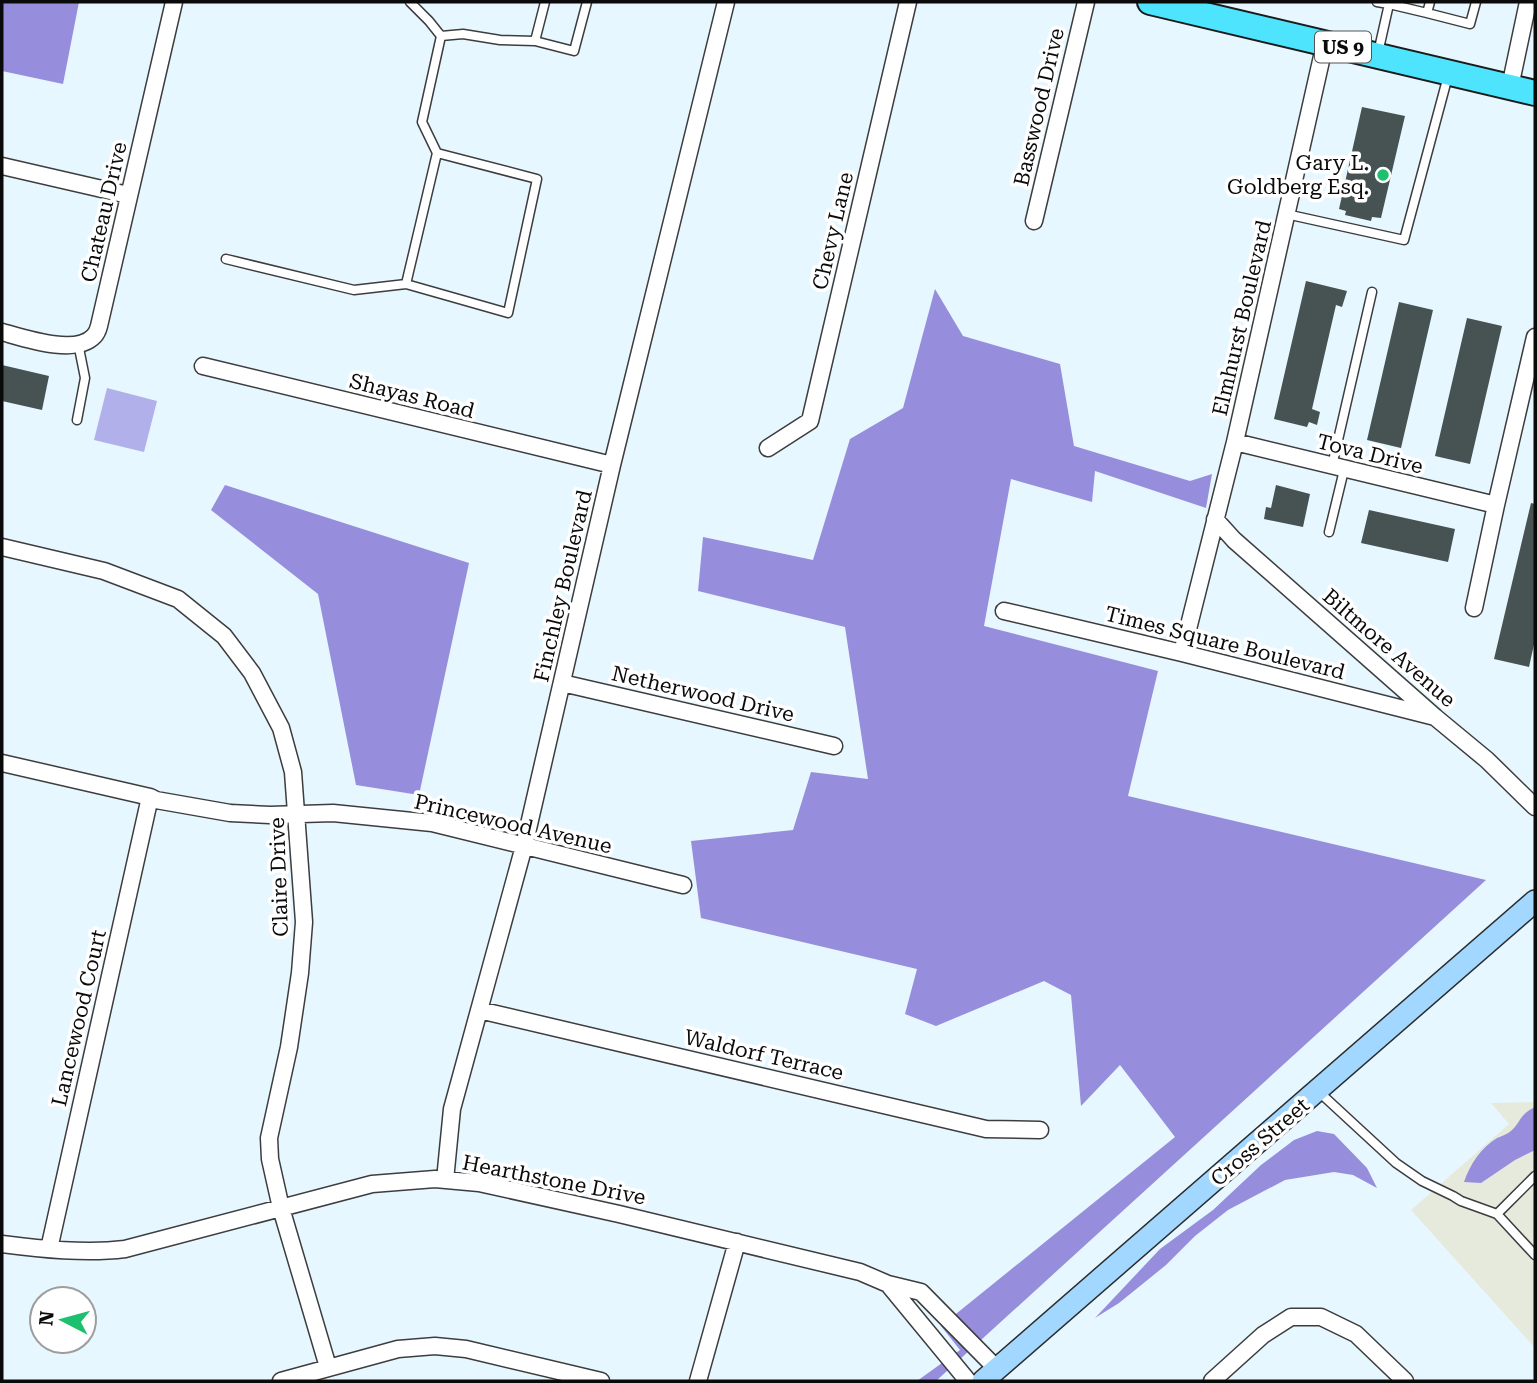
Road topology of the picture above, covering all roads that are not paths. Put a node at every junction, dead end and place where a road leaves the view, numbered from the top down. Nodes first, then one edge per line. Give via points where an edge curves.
1 (174, 2) edge
2 (410, 2) edge
3 (545, 2) edge
4 (586, 2) edge
5 (726, 2) edge
6 (908, 2) edge
7 (1086, 2) edge
8 (1154, 2) edge
9 (1377, 2) edge
10 (1430, 2) edge
11 (1476, 2) edge
12 (1528, 2) edge
13 (1389, 3) edge
14 (1427, 13) junction
15 (441, 36) junction
16 (535, 41) junction
17 (1325, 43) junction
18 (1377, 55) junction
19 (1449, 72) junction
20 (1510, 87) junction
21 (1535, 93) edge
22 (437, 153) junction
23 (2, 166) edge
24 (128, 195) junction
25 (1286, 214) junction
26 (1034, 221) dead end
27 (226, 259) dead end
28 (406, 285) junction
29 (1372, 292) dead end
30 (2, 332) edge
31 (1535, 337) edge
32 (78, 344) junction
33 (203, 366) dead end
34 (77, 420) dead end
35 (1235, 442) junction
36 (768, 449) dead end
37 (612, 465) junction
38 (1338, 468) junction
39 (1496, 505) junction
40 (1215, 519) junction
41 (1329, 533) dead end
42 (2, 547) edge
43 (1474, 608) dead end
44 (1004, 611) dead end
45 (1182, 653) junction
46 (562, 683) junction
47 (1435, 716) junction
48 (834, 746) dead end
49 (2, 763) edge
50 (150, 797) junction
51 (1535, 807) edge
52 (297, 815) junction
53 (524, 846) junction
54 (684, 885) dead end
55 (1535, 901) edge
56 (479, 1010) junction
57 (1318, 1091) junction
58 (1040, 1130) dead end
59 (1535, 1176) edge
60 (445, 1180) junction
61 (281, 1208) junction
62 (1497, 1214) junction
63 (737, 1242) junction
64 (2, 1244) edge
65 (49, 1249) junction
66 (1535, 1255) edge
67 (888, 1284) junction
68 (328, 1367) junction
69 (990, 1375) edge
70 (281, 1381) edge
71 (601, 1381) edge
72 (698, 1381) edge
73 (968, 1381) edge
74 (1212, 1381) edge
75 (1405, 1381) edge

1 - 24 street, Chateau Drive
2 - 15 lane
3 - 16 lane
4 - 16 lane via 574,51
5 - 37 street, Finchley Boulevard
6 - 36 street, Chevy Lane via 810,421
7 - 26 street, Basswood Drive
8 - 17 highway, US 9
9 - 13 lane
10 - 14 lane
11 - 14 lane via 1470,24
12 - 20 street
13 - 14 lane
13 - 18 lane
15 - 16 lane
15 - 22 lane via 422,122
17 - 18 highway, US 9
17 - 25 street, Elmhurst Boulevard
18 - 19 highway, US 9
19 - 20 highway, US 9
19 - 25 lane via 1404,240
20 - 21 highway, US 9
22 - 28 lane
22 - 28 lane via 537,179 508,313
23 - 24 street
24 - 32 street, Chateau Drive via 99,326 94,336
25 - 35 street, Elmhurst Boulevard
27 - 28 lane via 354,290
29 - 38 lane
30 - 32 street via 52,345
31 - 39 street
32 - 34 lane via 85,378
33 - 37 street, Shayas Road
35 - 38 street, Tova Drive
35 - 40 street, Elmhurst Boulevard
37 - 46 street, Finchley Boulevard
38 - 39 street, Tova Drive
38 - 41 lane
39 - 43 street
40 - 45 street, Elmhurst Boulevard
40 - 47 street, Biltmore Avenue
42 - 52 street, Claire Drive via 142,584 178,599 223,636 252,673 281,728 293,772
44 - 45 street, Times Square Boulevard
45 - 47 street, Times Square Boulevard
46 - 48 street, Netherwood Drive
46 - 53 street, Finchley Boulevard
47 - 51 street, Biltmore Avenue
49 - 50 street, Princewood Avenue
50 - 52 street, Princewood Avenue via 230,813
50 - 65 street, Lancewood Court
52 - 53 street, Princewood Avenue via 333,813 432,823
52 - 61 street, Claire Drive via 304,922 300,973 269,1138
53 - 54 street, Princewood Avenue
53 - 56 street, Finchley Boulevard
55 - 57 main road, Cross Street
56 - 58 street, Waldorf Terrace via 986,1129
56 - 60 street, Finchley Boulevard via 452,1109
57 - 62 lane via 1422,1181
57 - 69 main road, Cross Street
59 - 62 lane
60 - 61 street, Hearthstone Drive via 372,1184
60 - 63 street, Hearthstone Drive via 480,1183
61 - 65 street, Hearthstone Drive via 125,1249
61 - 68 street, Claire Drive
62 - 66 lane
63 - 67 street, Hearthstone Drive via 860,1272
63 - 72 street
64 - 65 street, Hearthstone Drive
67 - 69 street, Hearthstone Drive via 921,1292
67 - 73 street, Hearthstone Drive
68 - 70 street
68 - 71 street via 398,1349 435,1346 467,1349
74 - 75 street via 1292,1317 1321,1317 1356,1334

